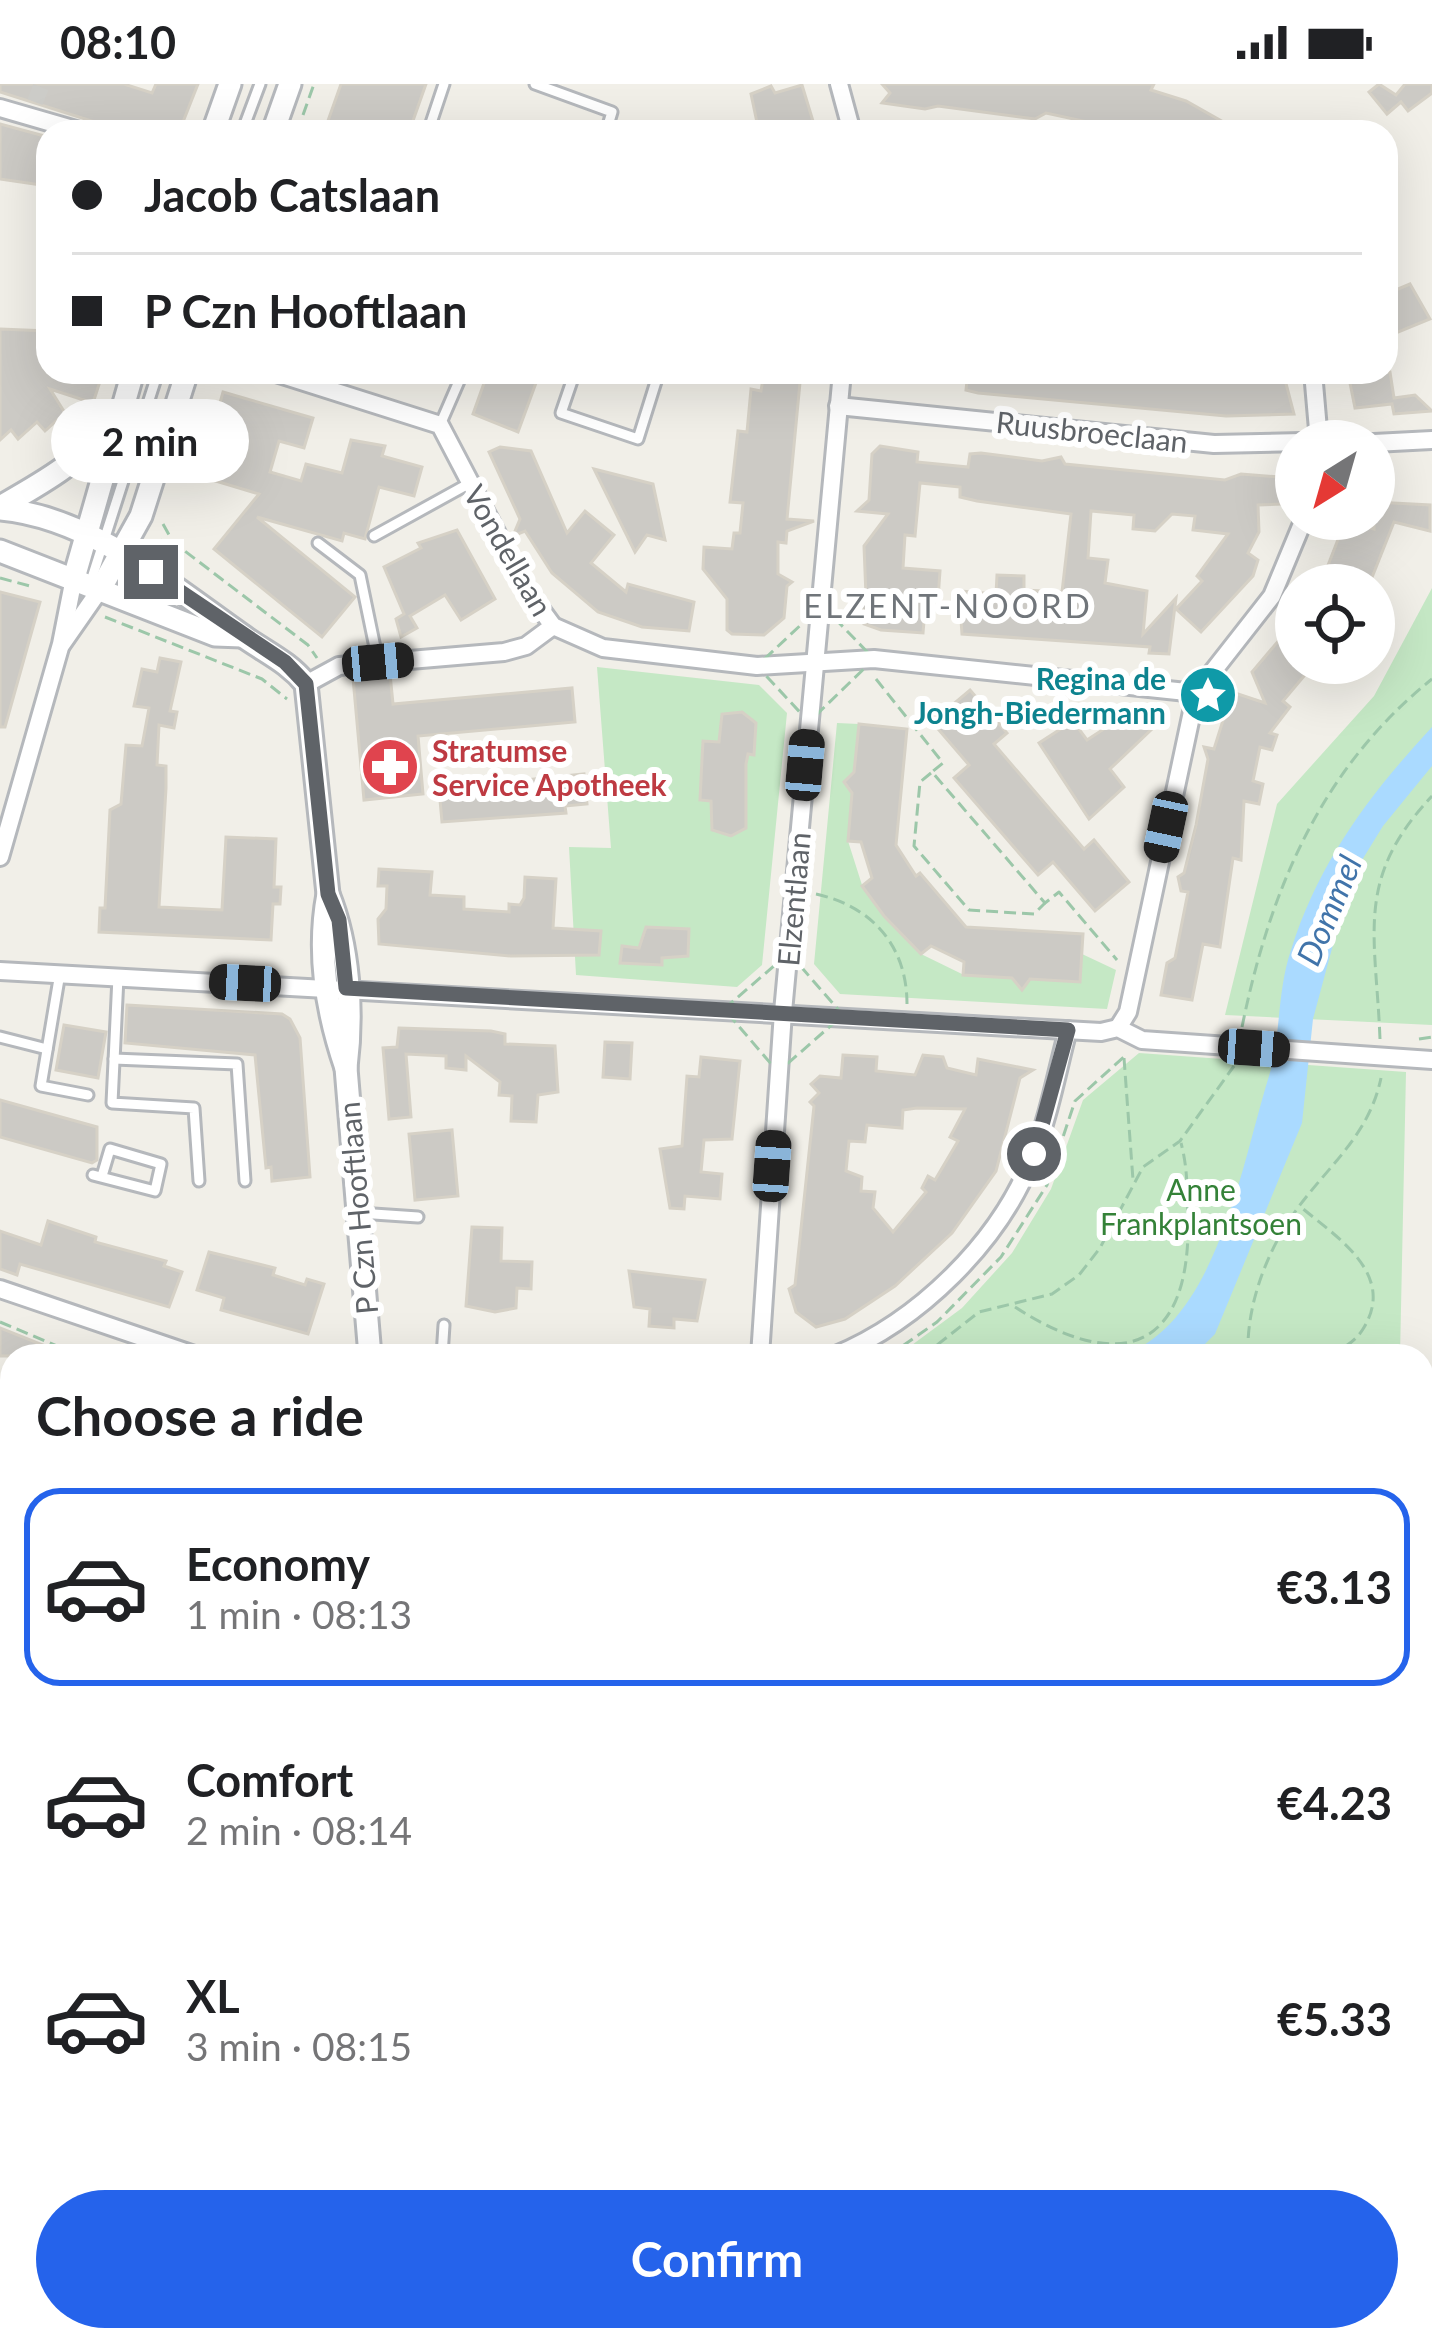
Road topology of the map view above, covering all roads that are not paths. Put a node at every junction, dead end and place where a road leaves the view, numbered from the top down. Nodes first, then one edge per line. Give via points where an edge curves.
1 (230, 84) edge
2 (260, 84) edge
3 (290, 84) edge
4 (444, 84) edge
5 (535, 84) edge
6 (839, 84) edge
7 (0, 107) edge
8 (58, 120) edge
9 (217, 120) edge
10 (246, 120) edge
11 (277, 120) edge
12 (432, 120) edge
13 (610, 120) edge
14 (849, 120) edge
15 (130, 384) edge
16 (154, 384) edge
17 (183, 384) edge
18 (311, 384) edge
19 (458, 384) edge
20 (571, 384) edge
21 (655, 384) edge
22 (841, 384) edge
23 (1313, 384) edge
24 (838, 406) junction
25 (123, 408) junction
26 (1317, 420) edge
27 (440, 425) junction
28 (1432, 440) edge
29 (1275, 442) edge
30 (1395, 442) edge
31 (470, 483) junction
32 (0, 508) edge
33 (374, 536) dead end
34 (1295, 540) edge
35 (318, 543) dead end
36 (104, 546) junction
37 (0, 550) edge
38 (88, 583) junction
39 (553, 626) junction
40 (242, 636) junction
41 (61, 644) junction
42 (816, 659) junction
43 (378, 662) junction
44 (315, 679) junction
45 (1196, 693) junction
46 (0, 857) edge
47 (0, 970) edge
48 (60, 973) junction
49 (118, 976) junction
50 (344, 988) junction
51 (783, 1012) junction
52 (1118, 1028) junction
53 (1068, 1030) junction
54 (0, 1037) edge
55 (47, 1049) junction
56 (114, 1059) junction
57 (1432, 1060) edge
58 (88, 1095) dead end
59 (97, 1176) joint
60 (200, 1181) dead end
61 (245, 1181) dead end
62 (359, 1213) junction
63 (418, 1217) dead end
64 (0, 1289) edge
65 (444, 1325) dead end
66 (162, 1344) edge
67 (368, 1344) edge
68 (443, 1344) edge
69 (761, 1344) edge
70 (854, 1344) edge
71 (0, 1843) edge
72 (0, 1908) edge

1 - 9 street
2 - 10 lane
3 - 11 street
4 - 12 lane
5 - 13 lane via 612,112
6 - 14 street
7 - 8 street via 33,108
15 - 25 street
16 - 36 lane
17 - 36 street via 141,517
18 - 27 street
19 - 27 lane
20 - 21 lane via 561,413 638,439
22 - 24 street, Elzentlaan
23 - 26 street
24 - 29 street, Ruusbroeclaan via 1214,444
24 - 42 street, Elzentlaan
25 - 32 street via 59,475
25 - 36 street
27 - 31 street, Vondellaan
28 - 30 street
31 - 33 lane
31 - 39 street, Vondellaan
32 - 36 street via 51,520
34 - 45 street via 1272,596
35 - 43 lane via 360,575
36 - 38 street
36 - 38 street
36 - 40 street
37 - 38 street
38 - 40 street via 215,635
38 - 41 street
38 - 41 street
39 - 42 street, Vondellaan via 603,648 757,666
39 - 43 street via 504,652
40 - 44 street
41 - 46 street
42 - 45 street, Vondellaan
42 - 51 street, Elzentlaan
43 - 44 street via 339,666
44 - 50 street, P Czn Hooftlaan via 328,894 339,920
45 - 52 street via 1128,1012
47 - 48 street
48 - 49 street
48 - 55 lane
49 - 50 street
49 - 56 lane
50 - 51 street
50 - 62 street, P Czn Hooftlaan
51 - 53 street
51 - 69 street, Elzentlaan
52 - 53 street
52 - 57 street via 1142,1040 1245,1041
53 - 70 street via 1034,1154 1009,1206 912,1310
54 - 55 lane
55 - 58 lane via 41,1086
56 - 60 lane via 112,1103 194,1108
56 - 61 lane via 237,1064
59 - 59 lane via 155,1191 161,1164 110,1149
62 - 63 lane
62 - 67 street, P Czn Hooftlaan
64 - 66 street
65 - 68 lane
71 - 72 lane

